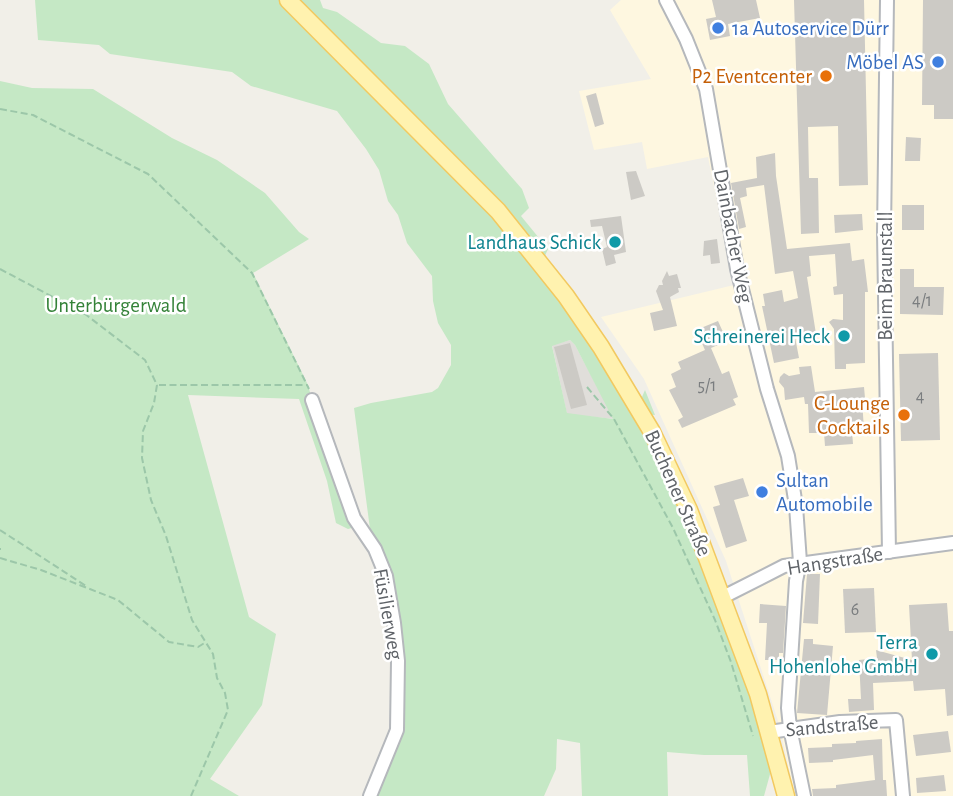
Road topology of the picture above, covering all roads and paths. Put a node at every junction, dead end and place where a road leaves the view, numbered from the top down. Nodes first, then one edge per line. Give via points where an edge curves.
1 (288, 0) edge
2 (666, 0) edge
3 (887, 0) edge
4 (0, 108) edge
5 (0, 270) edge
6 (157, 385) junction
7 (587, 387) dead end
8 (312, 400) dead end
9 (0, 530) edge
10 (953, 543) edge
11 (889, 552) junction
12 (0, 558) edge
13 (800, 562) junction
14 (90, 589) junction
15 (723, 597) junction
16 (207, 642) junction
17 (790, 728) junction
18 (761, 734) junction
19 (191, 796) edge
20 (370, 796) edge
21 (786, 796) edge
22 (804, 796) edge
23 (903, 796) edge

1 - 15 main road, Buchener Straße via 508,222 566,296 652,432 690,510
2 - 13 street, Dainbacher Weg via 706,89 737,270 788,456
3 - 11 street, Beim Braunstall via 884,232
4 - 6 path via 33,115 148,174 253,273 308,385
5 - 6 path via 85,314 145,360
6 - 16 path via 142,458 151,500 192,620
7 - 18 path via 614,419 673,528
8 - 20 street, Füsilierweg via 354,518 386,576 394,623 397,730
9 - 14 path
10 - 11 street, Hangstraße
11 - 13 street, Hangstraße
12 - 14 path
13 - 15 street, Hangstraße
13 - 17 street, Dainbacher Weg
14 - 16 path via 118,600 169,642 198,647
15 - 18 main road, Buchener Straße
16 - 19 path via 229,710
17 - 18 street, Sandstraße
17 - 22 street
17 - 23 street, Sandstraße via 896,720
18 - 21 main road, Buchener Straße

